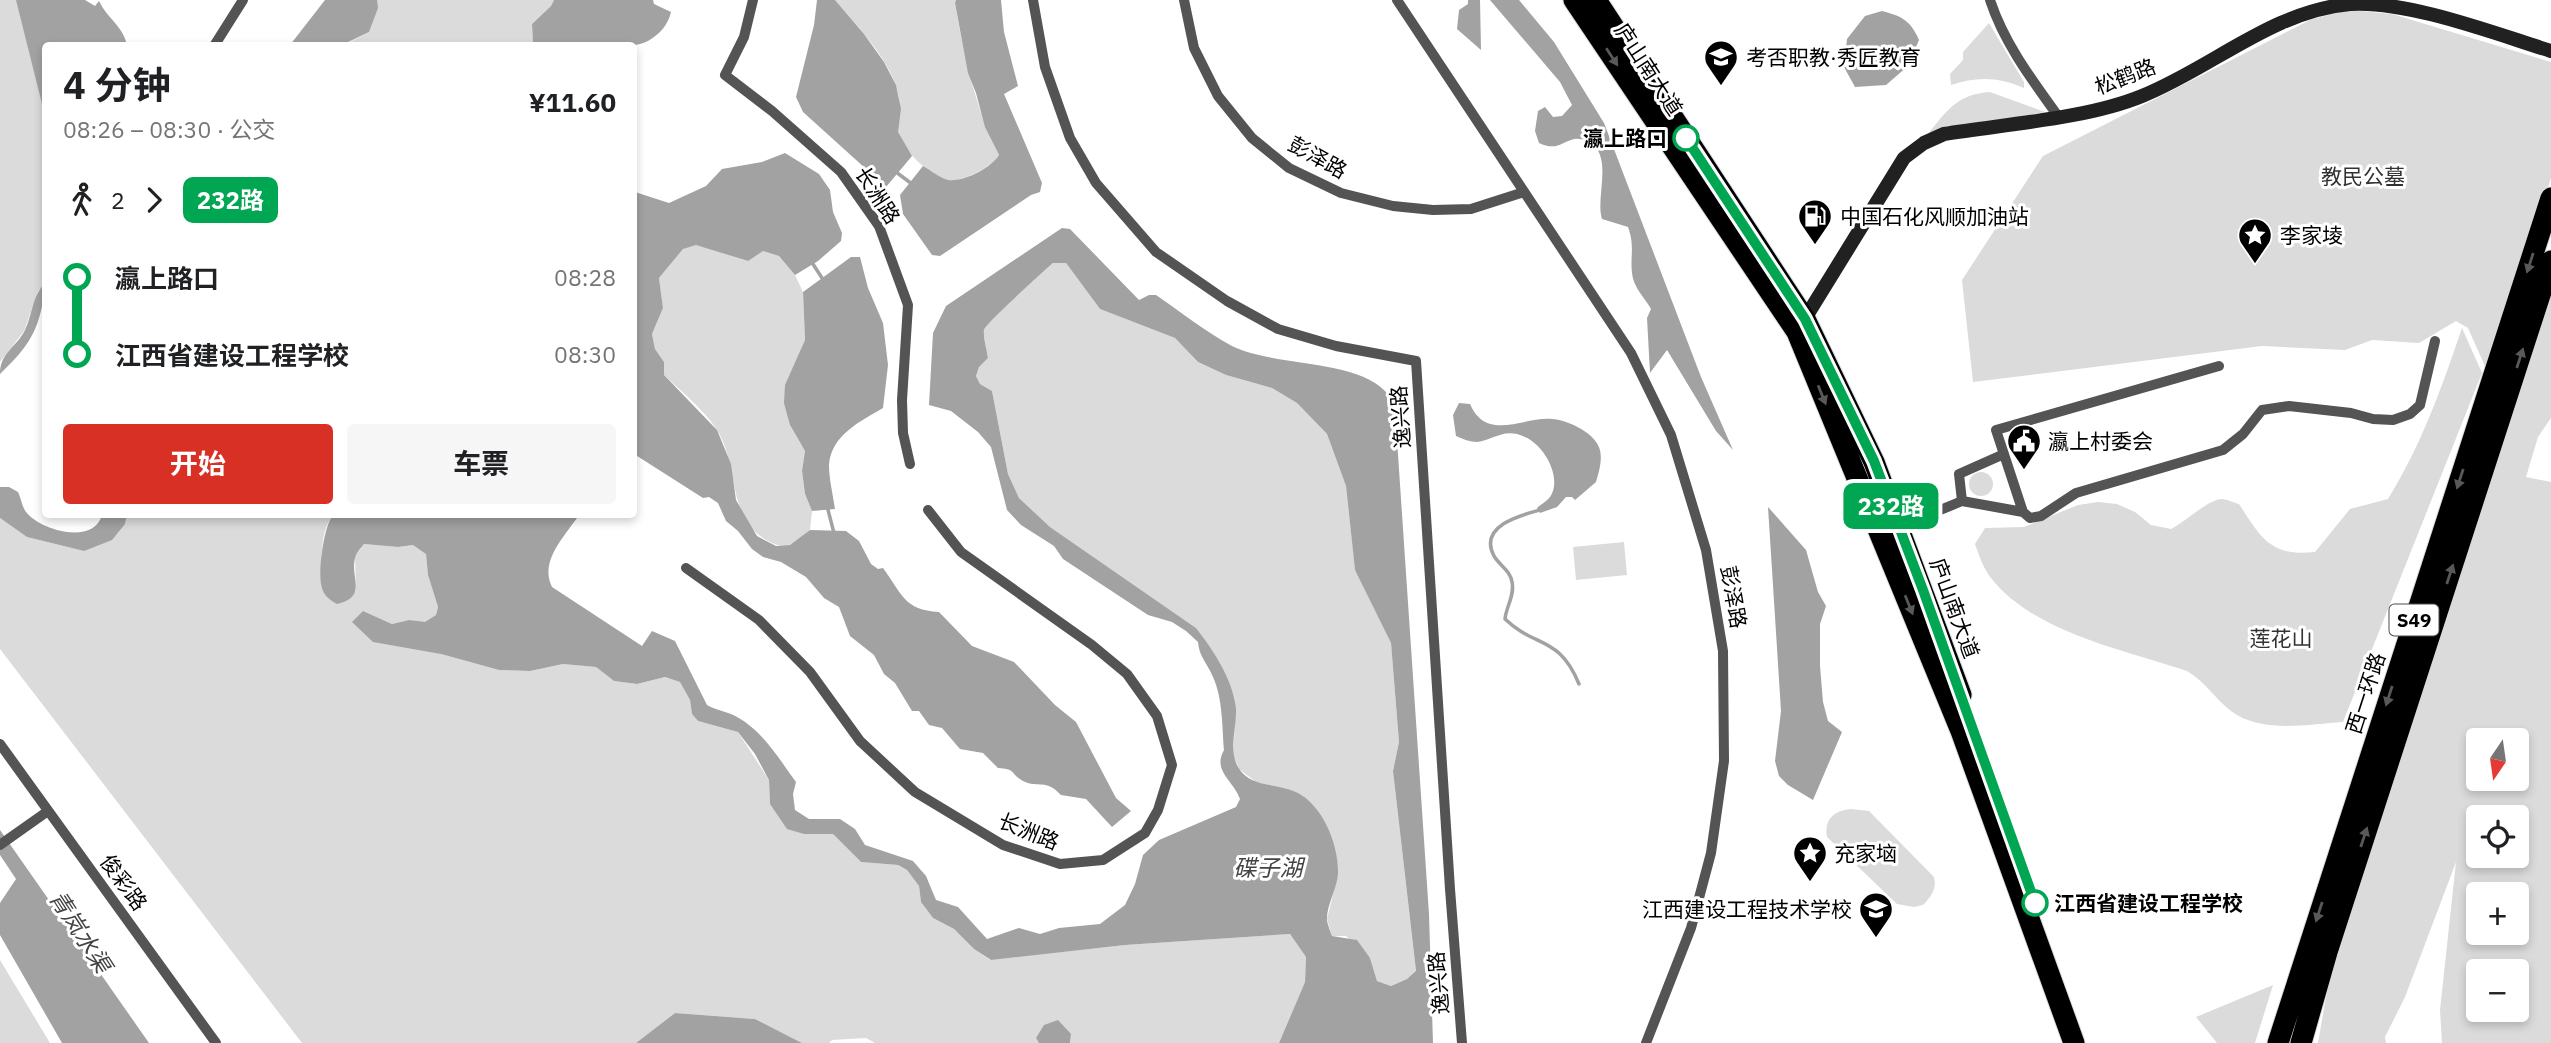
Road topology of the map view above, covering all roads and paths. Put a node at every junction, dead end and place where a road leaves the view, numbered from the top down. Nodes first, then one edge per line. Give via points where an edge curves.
1 (243, 0) edge
2 (753, 0) edge
3 (1033, 0) edge
4 (1184, 0) edge
5 (1397, 0) edge
6 (1574, 0) edge
7 (1596, 0) edge
8 (1990, 0) edge
9 (2325, 0) edge
10 (2287, 20) junction
11 (217, 42) edge
12 (2551, 51) edge
13 (2058, 116) junction
14 (1524, 192) junction
15 (2551, 198) edge
16 (2551, 261) edge
17 (1801, 326) junction
18 (2435, 341) dead end
19 (2219, 366) dead end
20 (2004, 454) junction
21 (910, 464) dead end
22 (1962, 501) junction
23 (928, 510) dead end
24 (2023, 512) junction
25 (1899, 527) junction
26 (686, 568) dead end
27 (0, 744) edge
28 (48, 811) junction
29 (0, 845) edge
30 (2327, 952) junction
31 (216, 1043) edge
32 (1462, 1043) edge
33 (1646, 1043) edge
34 (2074, 1043) edge
35 (2086, 1043) edge
36 (2278, 1043) edge
37 (2301, 1043) edge
38 (2314, 1043) edge

1 - 11 street
2 - 21 street, 长洲路 via 744,37 725,75 841,172 879,226 908,305 902,400
3 - 32 street, 逸兴路 via 1045,67 1070,138 1096,183 1156,252 1227,301 1278,329 1416,361
4 - 14 street, 彭泽路 via 1194,48 1219,96 1252,138 1289,168 1341,193 1433,211 1471,209
5 - 14 street, 彭泽路
6 -> 17 highway, 庐山南大道
7 - 17 highway, 庐山南大道
8 - 13 street via 2024,68
9 - 10 main road
10 - 12 main road, 松鹤路 via 2352,4 2403,8
10 - 13 main road, 松鹤路 via 2143,96
13 - 17 main road, 松鹤路 via 1944,134 1904,158
14 - 33 street, 彭泽路 via 1631,353 1671,435 1706,550 1723,651 1724,761 1711,853 1691,928
15 -> 36 highway, 西一环路 / S49
30 -> 16 highway, 西一环路 / S49
17 - 25 highway, 庐山南大道 via 1874,461
17 -> 34 highway, 庐山南大道 via 1961,731
18 - 24 street via 2420,405 2410,414 2393,420 2290,405 2262,410 2223,450 2076,493 2041,516 2030,518
19 - 20 street via 1996,430
20 - 22 street via 1959,474
20 - 24 street
22 - 24 street
22 - 25 street
23 - 26 street, 长洲路 via 961,552 1127,674 1157,716 1172,765 1158,810 1145,833 1103,860 1060,864 1003,845 915,792 860,741 810,672 759,620
25 - 35 highway, 庐山南大道
27 - 28 street, 俊彩路
28 - 29 street
28 - 31 street, 俊彩路
30 - 37 highway, 西一环路 / S49
30 - 38 highway

